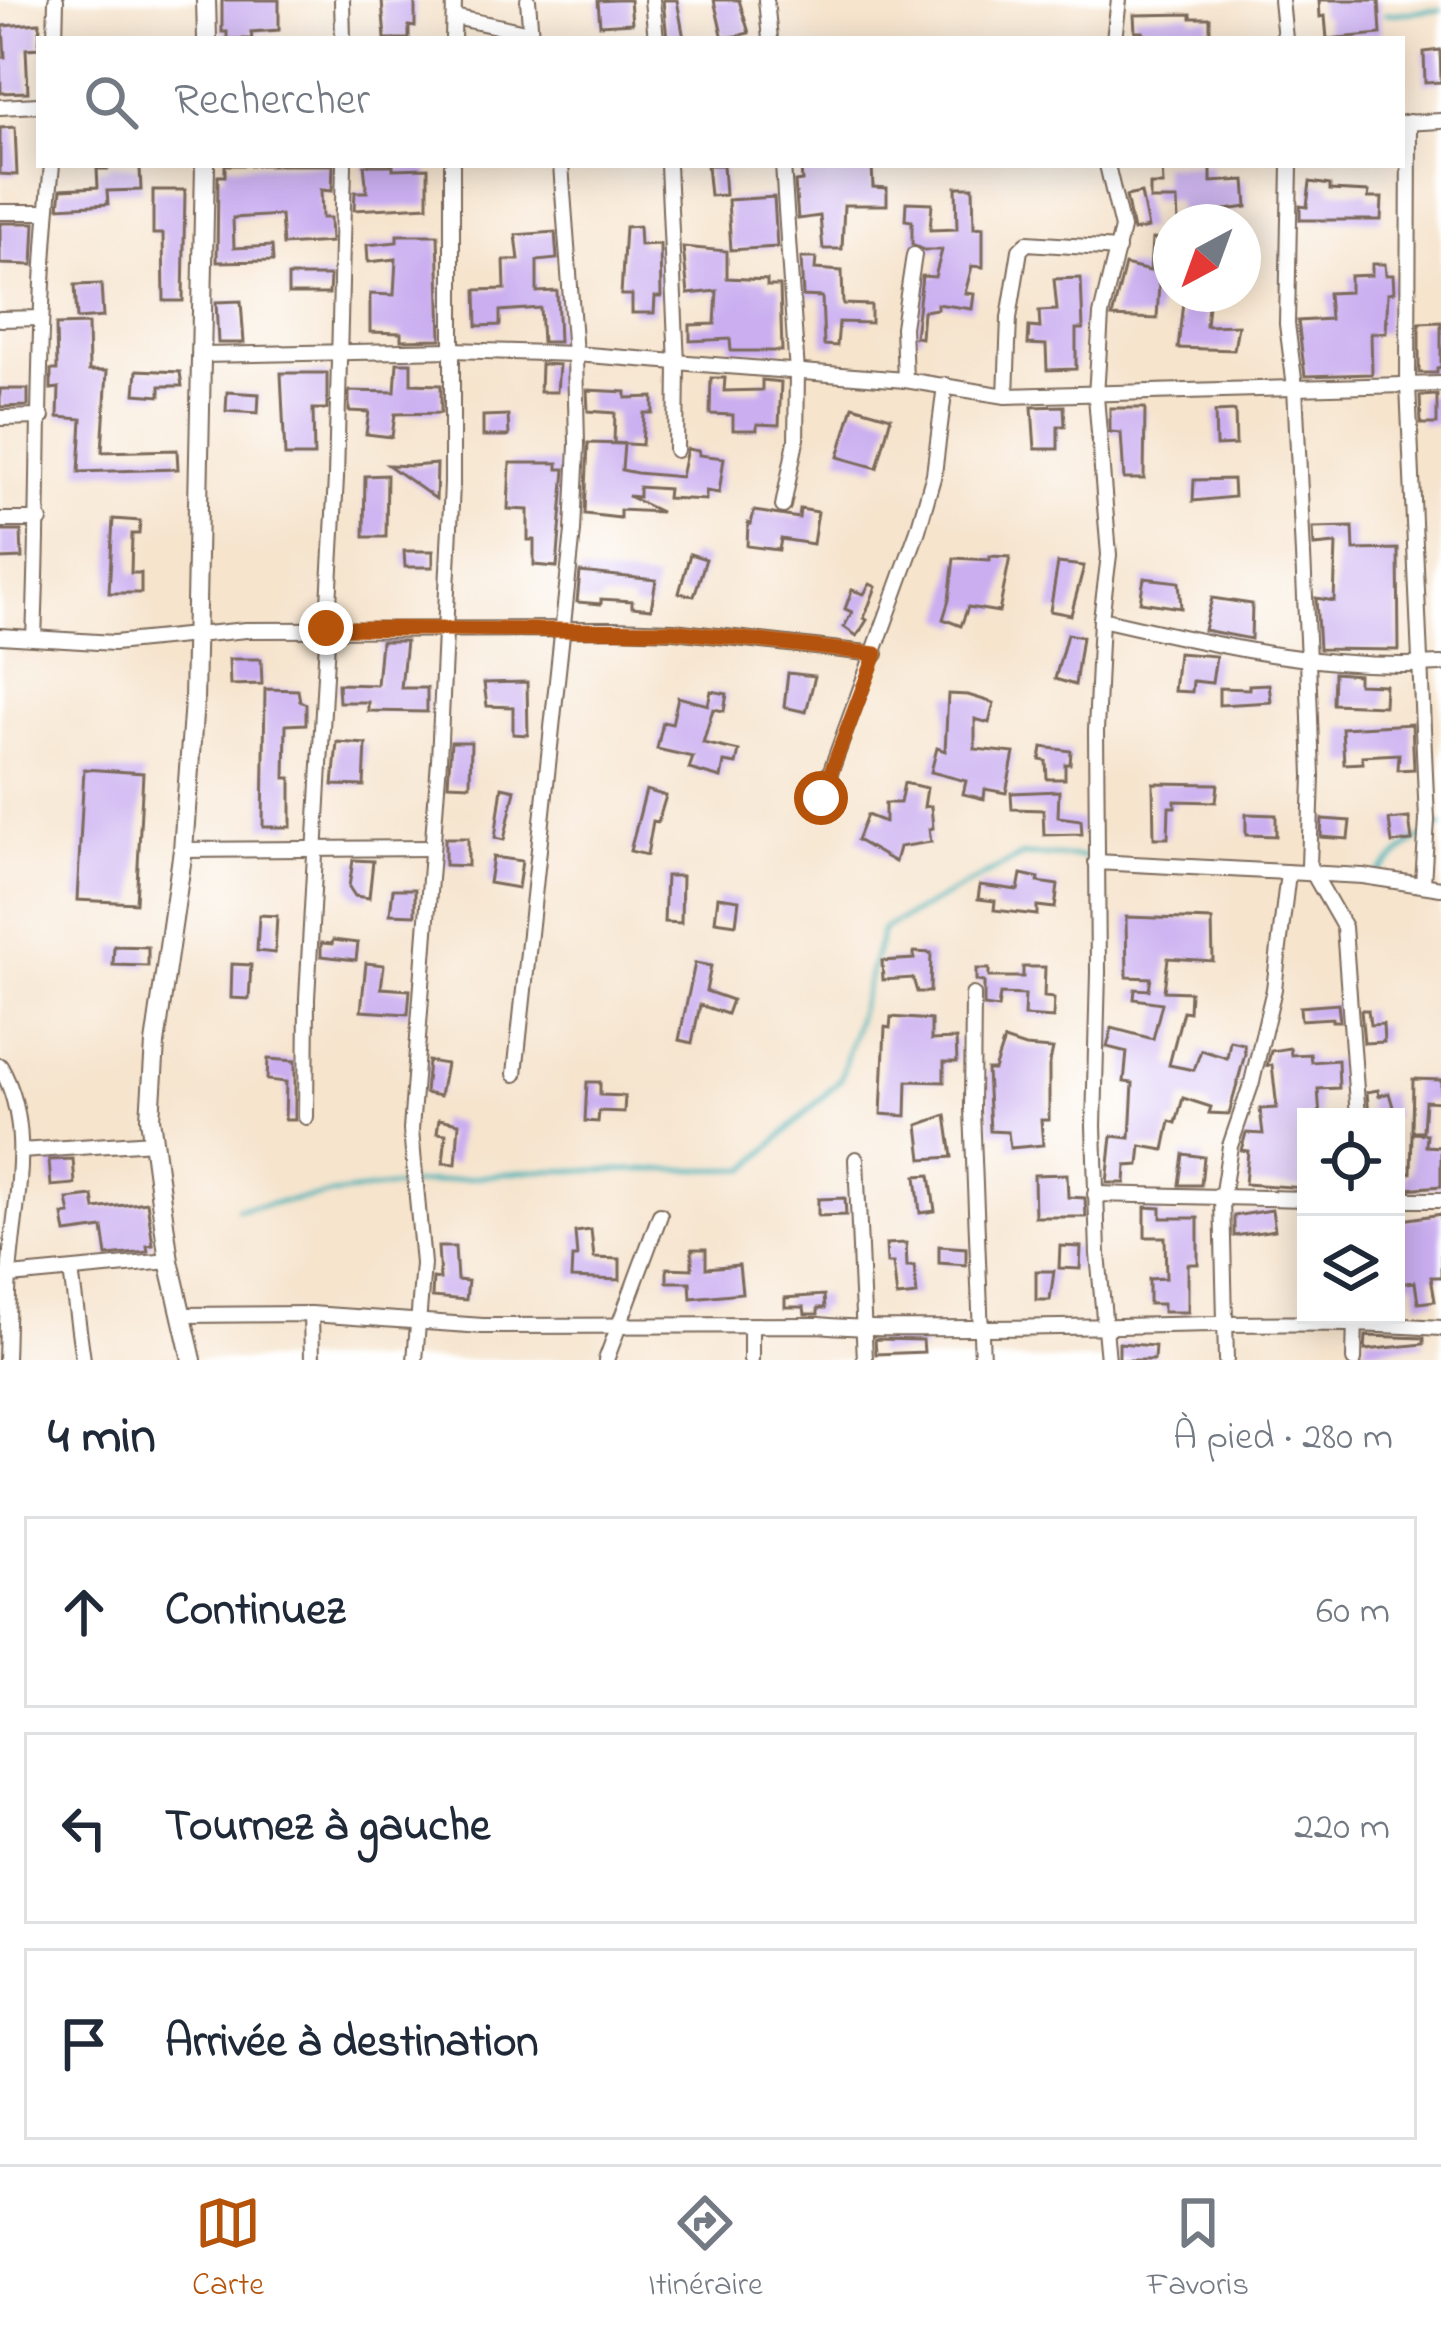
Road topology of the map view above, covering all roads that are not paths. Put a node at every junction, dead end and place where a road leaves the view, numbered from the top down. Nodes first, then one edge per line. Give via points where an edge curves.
1 (56, 0) edge
2 (206, 0) edge
3 (342, 0) edge
4 (528, 0) edge
5 (652, 0) edge
6 (766, 0) edge
7 (1119, 0) edge
8 (1281, 0) edge
9 (454, 8) edge
10 (55, 36) edge
11 (207, 36) edge
12 (343, 36) edge
13 (530, 36) edge
14 (656, 36) edge
15 (770, 36) edge
16 (1114, 36) edge
17 (1285, 36) edge
18 (36, 104) edge
19 (0, 107) edge
20 (1441, 121) edge
21 (1406, 123) edge
22 (52, 168) edge
23 (205, 168) edge
24 (344, 168) edge
25 (452, 168) edge
26 (561, 168) edge
27 (668, 168) edge
28 (783, 168) edge
29 (1108, 168) edge
30 (1290, 168) edge
31 (0, 212) edge
32 (47, 212) junction
33 (1118, 249) junction
34 (914, 255) dead end
35 (41, 318) junction
36 (0, 319) edge
37 (453, 350) junction
38 (340, 353) junction
39 (575, 354) junction
40 (201, 355) junction
41 (677, 364) junction
42 (797, 373) junction
43 (904, 380) junction
44 (1441, 384) edge
45 (945, 385) junction
46 (1408, 385) junction
47 (1295, 387) junction
48 (1006, 396) junction
49 (1096, 396) junction
50 (42, 417) junction
51 (0, 418) edge
52 (676, 449) dead end
53 (783, 506) dead end
54 (0, 520) edge
55 (40, 520) junction
56 (1101, 619) junction
57 (326, 628) junction
58 (443, 628) junction
59 (560, 629) junction
60 (194, 632) junction
61 (0, 636) edge
62 (34, 637) junction
63 (876, 654) junction
64 (1308, 660) junction
65 (1441, 664) edge
66 (1419, 665) junction
67 (821, 798) dead end
68 (431, 848) junction
69 (316, 849) junction
70 (183, 850) junction
71 (1096, 862) junction
72 (1288, 873) junction
73 (1311, 873) junction
74 (1423, 883) junction
75 (1441, 888) edge
76 (973, 995) dead end
77 (1, 1068) edge
78 (515, 1074) dead end
79 (1357, 1108) edge
80 (306, 1117) dead end
81 (153, 1142) junction
82 (21, 1151) junction
83 (856, 1159) dead end
84 (0, 1178) edge
85 (18, 1178) junction
86 (1094, 1194) junction
87 (1222, 1198) junction
88 (1297, 1199) edge
89 (1405, 1200) edge
90 (1441, 1200) edge
91 (660, 1215) dead end
92 (169, 1261) junction
93 (71, 1271) junction
94 (4, 1277) edge
95 (311, 1314) junction
96 (182, 1315) junction
97 (417, 1321) junction
98 (1297, 1323) edge
99 (1355, 1324) edge
100 (1403, 1324) edge
101 (751, 1326) junction
102 (616, 1327) junction
103 (1106, 1327) junction
104 (1224, 1327) junction
105 (981, 1328) junction
106 (1441, 1328) edge
107 (864, 1329) junction
108 (6, 1360) edge
109 (82, 1360) edge
110 (192, 1360) edge
111 (312, 1360) edge
112 (415, 1360) edge
113 (606, 1360) edge
114 (751, 1360) edge
115 (865, 1360) edge
116 (982, 1360) edge
117 (1108, 1360) edge
118 (1226, 1360) edge
119 (1354, 1360) edge

1 - 10 street
2 - 11 street
3 - 12 street
4 - 13 street
5 - 14 street
6 - 15 street
7 - 16 street
8 - 17 street
9 - 13 street
18 - 19 street
20 - 21 street
21 - 46 street
22 - 32 street
23 - 40 street
24 - 38 street
25 - 37 street
26 - 39 street
27 - 41 street
28 - 42 street
29 - 33 street via 1122,229
30 - 47 street via 1287,324
31 - 32 street
32 - 35 street
33 - 48 street via 1053,242 1020,250
33 - 49 street via 1100,315
34 - 43 street
35 - 36 street
35 - 50 street
37 - 38 street
37 - 39 street
37 - 58 street
38 - 40 street
38 - 57 street
39 - 41 street
39 - 59 street via 574,510
40 - 60 street
41 - 42 street
41 - 52 street
42 - 43 street
42 - 53 street via 796,441
43 - 45 street
44 - 46 street
45 - 48 street
45 - 63 street via 934,474
46 - 47 street
46 - 66 street
47 - 49 street
47 - 64 street
48 - 49 street
49 - 56 street via 1108,541
50 - 51 street
50 - 55 street
54 - 55 street
55 - 62 street
56 - 64 street
56 - 71 street
57 - 58 street
57 - 60 street
57 - 69 street
58 - 59 street
58 - 68 street
59 - 63 street via 674,631
59 - 78 street
60 - 62 street via 158,642
60 - 70 street
61 - 62 street
63 - 67 street
64 - 66 street
64 - 73 street
65 - 66 street
66 - 74 street
68 - 69 street
68 - 97 street via 412,1130 423,1264
69 - 70 street
69 - 80 street
70 - 81 street via 155,1044
71 - 72 street
71 - 86 street
72 - 73 street
72 - 87 street via 1274,989
73 - 74 street
73 - 79 street via 1344,927
74 - 75 street
76 - 105 street
77 - 82 street via 13,1092
81 - 82 street
81 - 92 street
82 - 85 street
83 - 107 street
84 - 85 street
85 - 94 street
86 - 87 street
86 - 103 street
87 - 88 street
87 - 104 street
89 - 90 street
91 - 102 street
92 - 93 street
92 - 96 street
93 - 94 street
93 - 109 street
94 - 108 street
95 - 96 street
95 - 97 street
95 - 111 street
96 - 110 street
97 - 102 street
97 - 112 street
98 - 104 street
99 - 119 street
100 - 106 street
101 - 102 street
101 - 107 street
101 - 114 street
102 - 113 street
103 - 104 street
103 - 105 street
103 - 117 street
104 - 118 street
105 - 107 street
105 - 116 street
107 - 115 street

